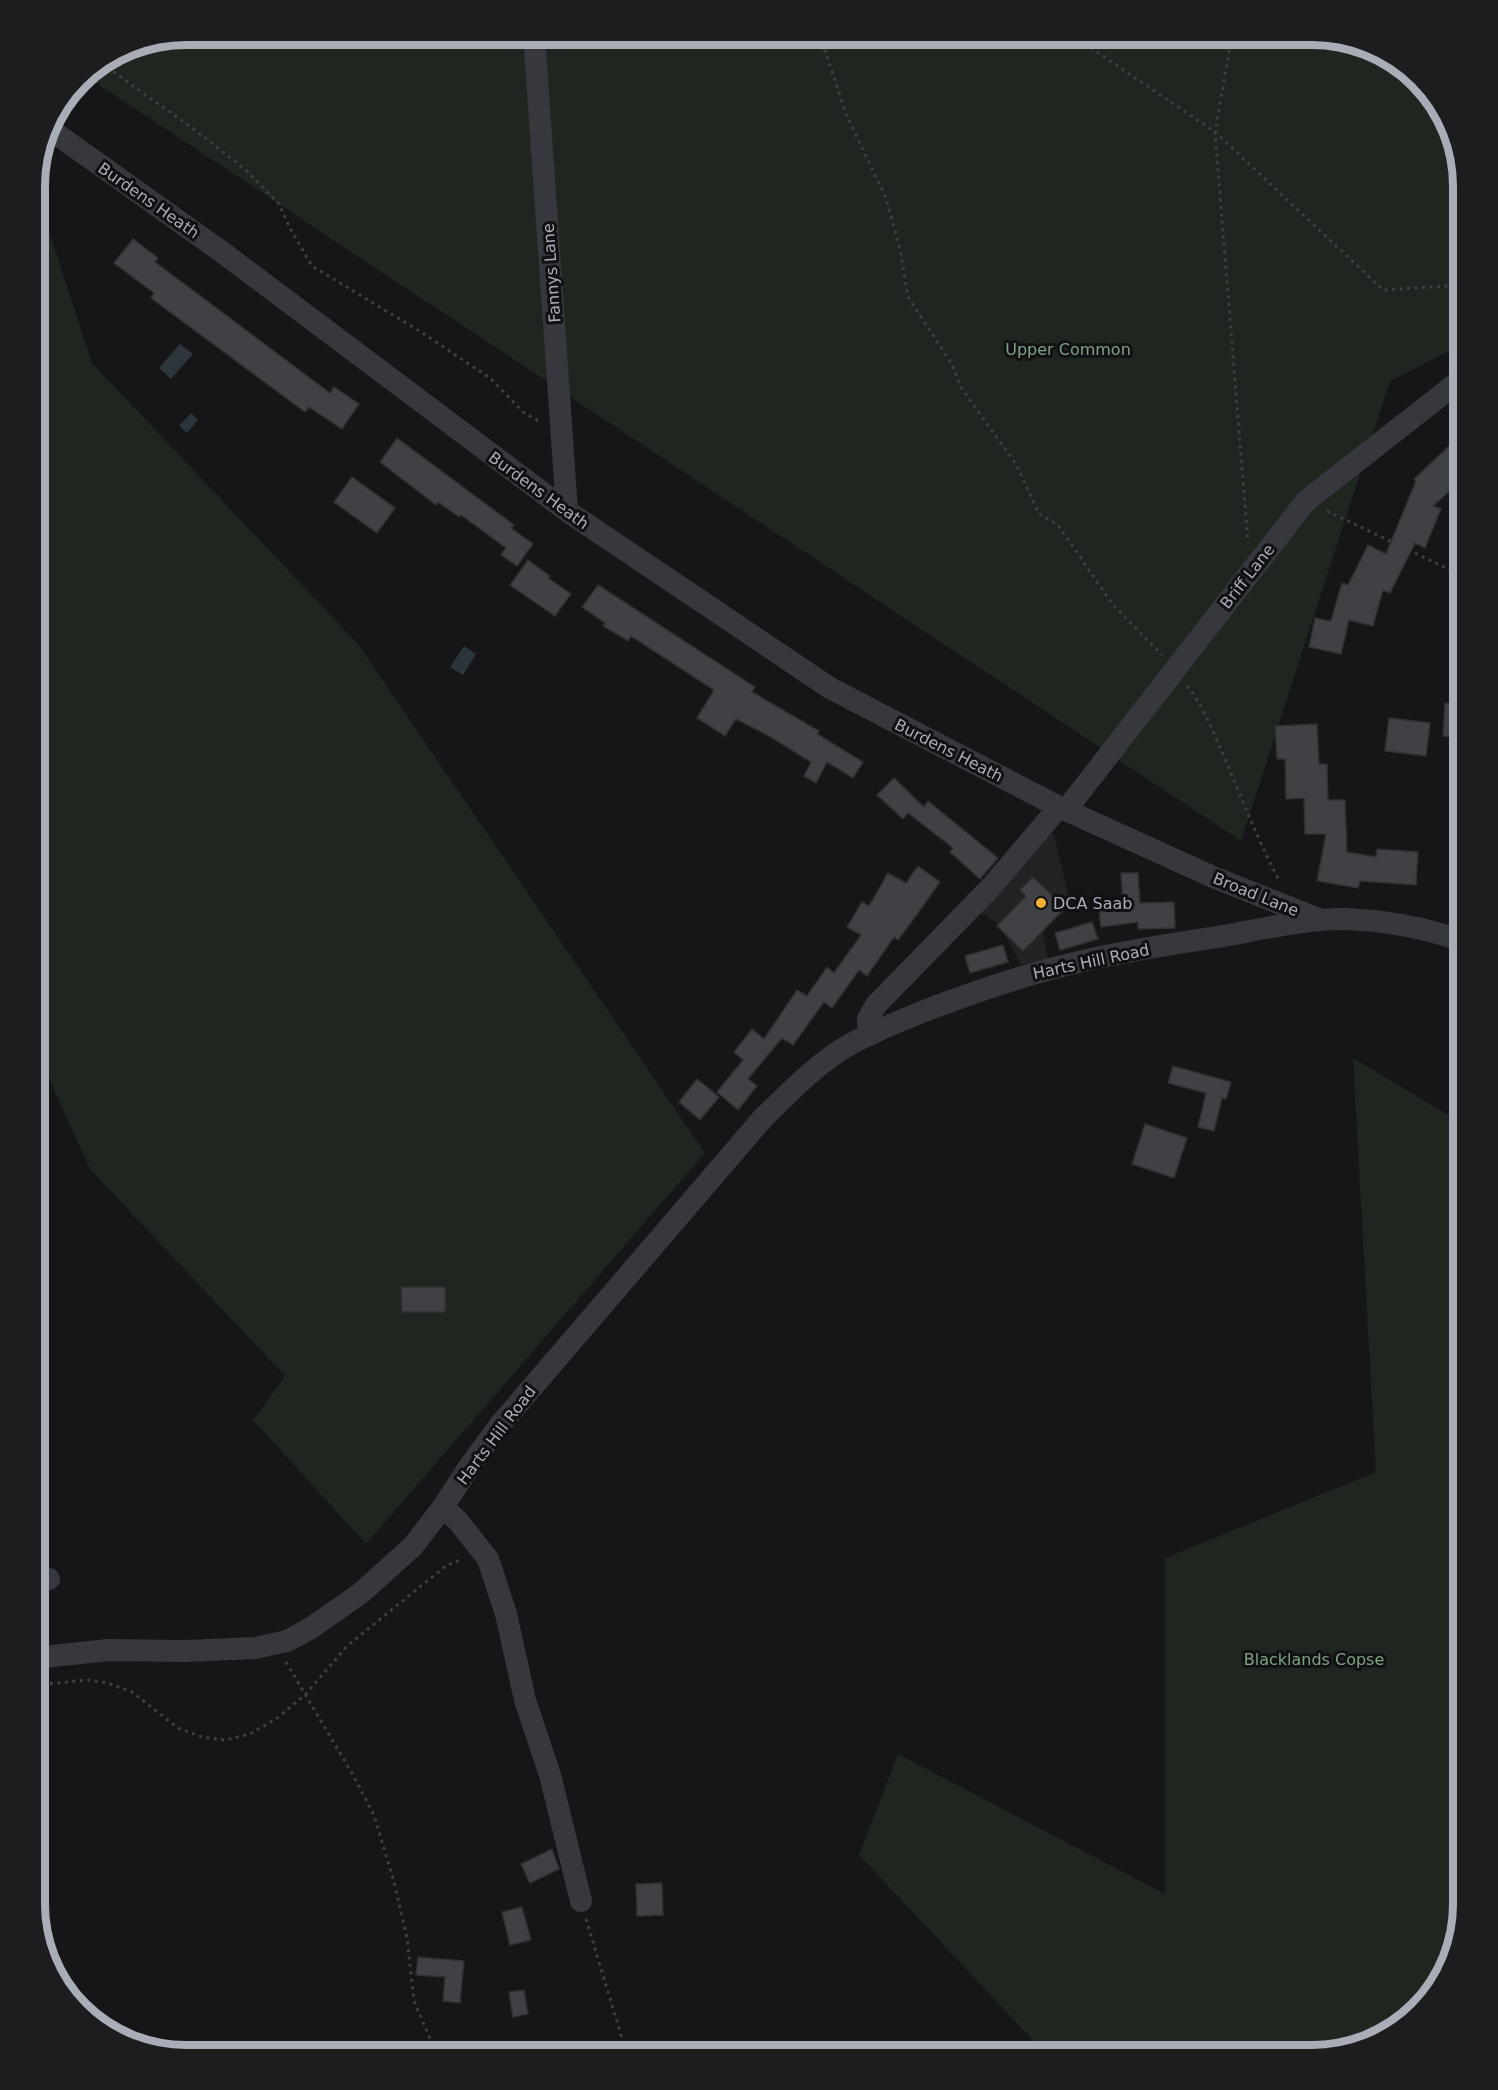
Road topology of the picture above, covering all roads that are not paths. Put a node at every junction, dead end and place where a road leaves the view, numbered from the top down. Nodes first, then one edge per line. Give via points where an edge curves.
1 (535, 45) edge
2 (56, 133) edge
3 (1453, 387) edge
4 (567, 511) junction
5 (1062, 808) junction
6 (1322, 920) junction
7 (1453, 938) edge
8 (869, 1035) junction
9 (443, 1507) junction
10 (45, 1657) edge
11 (581, 1901) road end

1 - 4 street, Fannys Lane
2 - 4 street, Burdens Heath via 222,252
3 - 5 street, Briff Lane via 1306,501
4 - 5 street, Burdens Heath via 830,688
5 - 6 street, Broad Lane via 1213,877
5 - 8 street via 876,1005 868,1019
6 - 7 street, Broad Lane via 1383,922
6 - 8 street, Harts Hill Road via 1079,962 955,999
8 - 9 street, Harts Hill Road via 847,1046 800,1081 763,1118 499,1426
9 - 10 street, Harts Hill Road via 421,1538 361,1593 287,1641 255,1648 108,1650
9 - 11 street via 488,1559 506,1614 525,1700 550,1775

